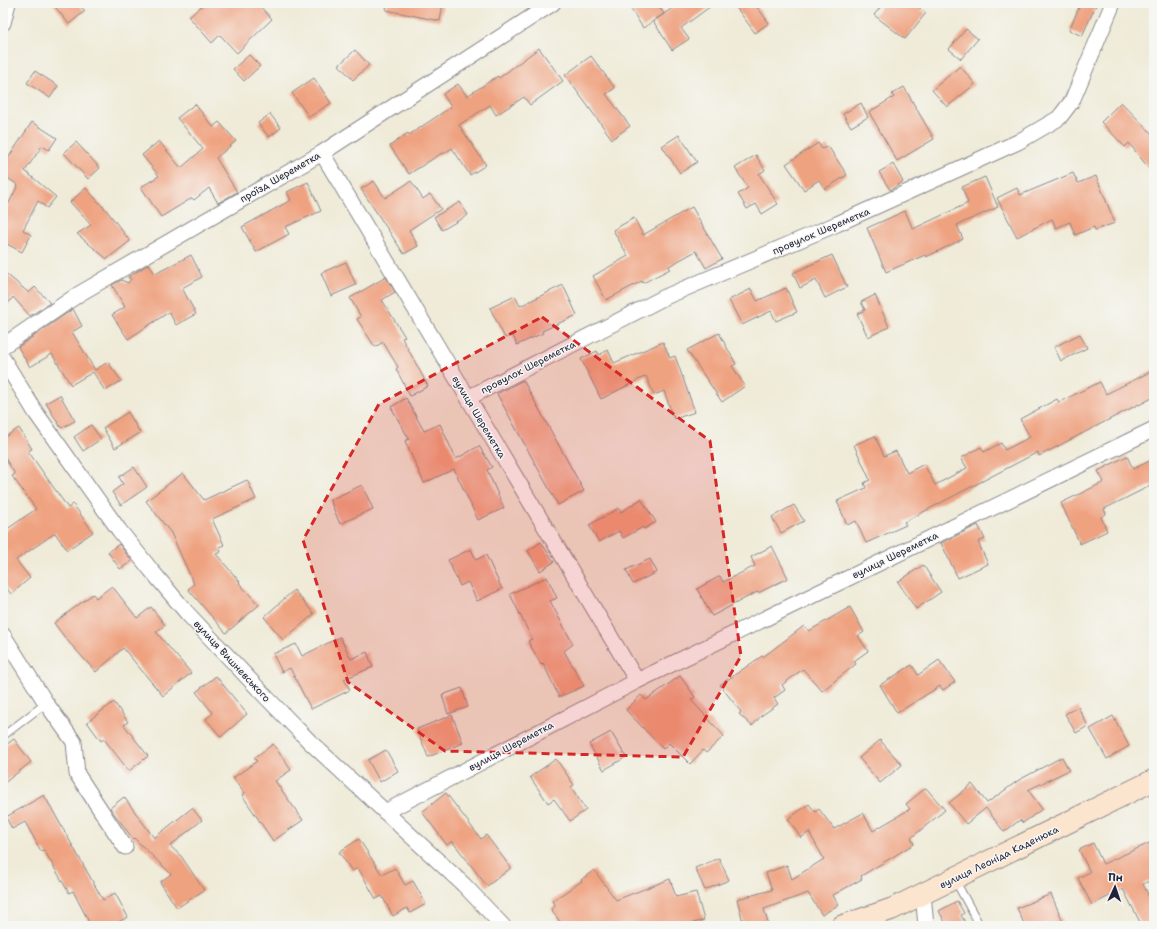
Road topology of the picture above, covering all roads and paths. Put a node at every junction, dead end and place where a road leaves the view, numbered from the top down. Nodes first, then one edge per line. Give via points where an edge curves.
1 (8, 3) edge
2 (553, 3) edge
3 (1113, 3) edge
4 (3, 23) edge
5 (322, 153) junction
6 (3, 346) edge
7 (3, 359) edge
8 (468, 398) junction
9 (1154, 429) edge
10 (3, 635) edge
11 (637, 681) junction
12 (46, 703) junction
13 (3, 736) edge
14 (1154, 780) edge
15 (384, 812) junction
16 (125, 847) dead end
17 (954, 878) junction
18 (922, 894) junction
19 (854, 924) edge
20 (503, 926) edge
21 (926, 926) edge
22 (980, 926) edge

1 - 4 street
2 - 5 street, проїзд Шереметка
3 - 8 street, провулок Шереметка via 1072,101 1059,118 1018,142 665,297
5 - 6 street, проїзд Шереметка via 79,294
5 - 8 street, вулиця Шереметка
7 - 15 street, вулиця Вишневського via 36,413 119,530 187,613 266,698
8 - 11 street, вулиця Шереметка
9 - 11 street, вулиця Шереметка
10 - 12 street
11 - 15 street, вулиця Шереметка
12 - 13 lane
12 - 16 street via 74,742 77,774
14 - 17 street, вулиця Леоніда Каденюка
15 - 20 street, вулиця Вишневського
17 - 18 street, вулиця Леоніда Каденюка
17 - 22 lane
18 - 19 street, вулиця Леоніда Каденюка
18 - 21 street

